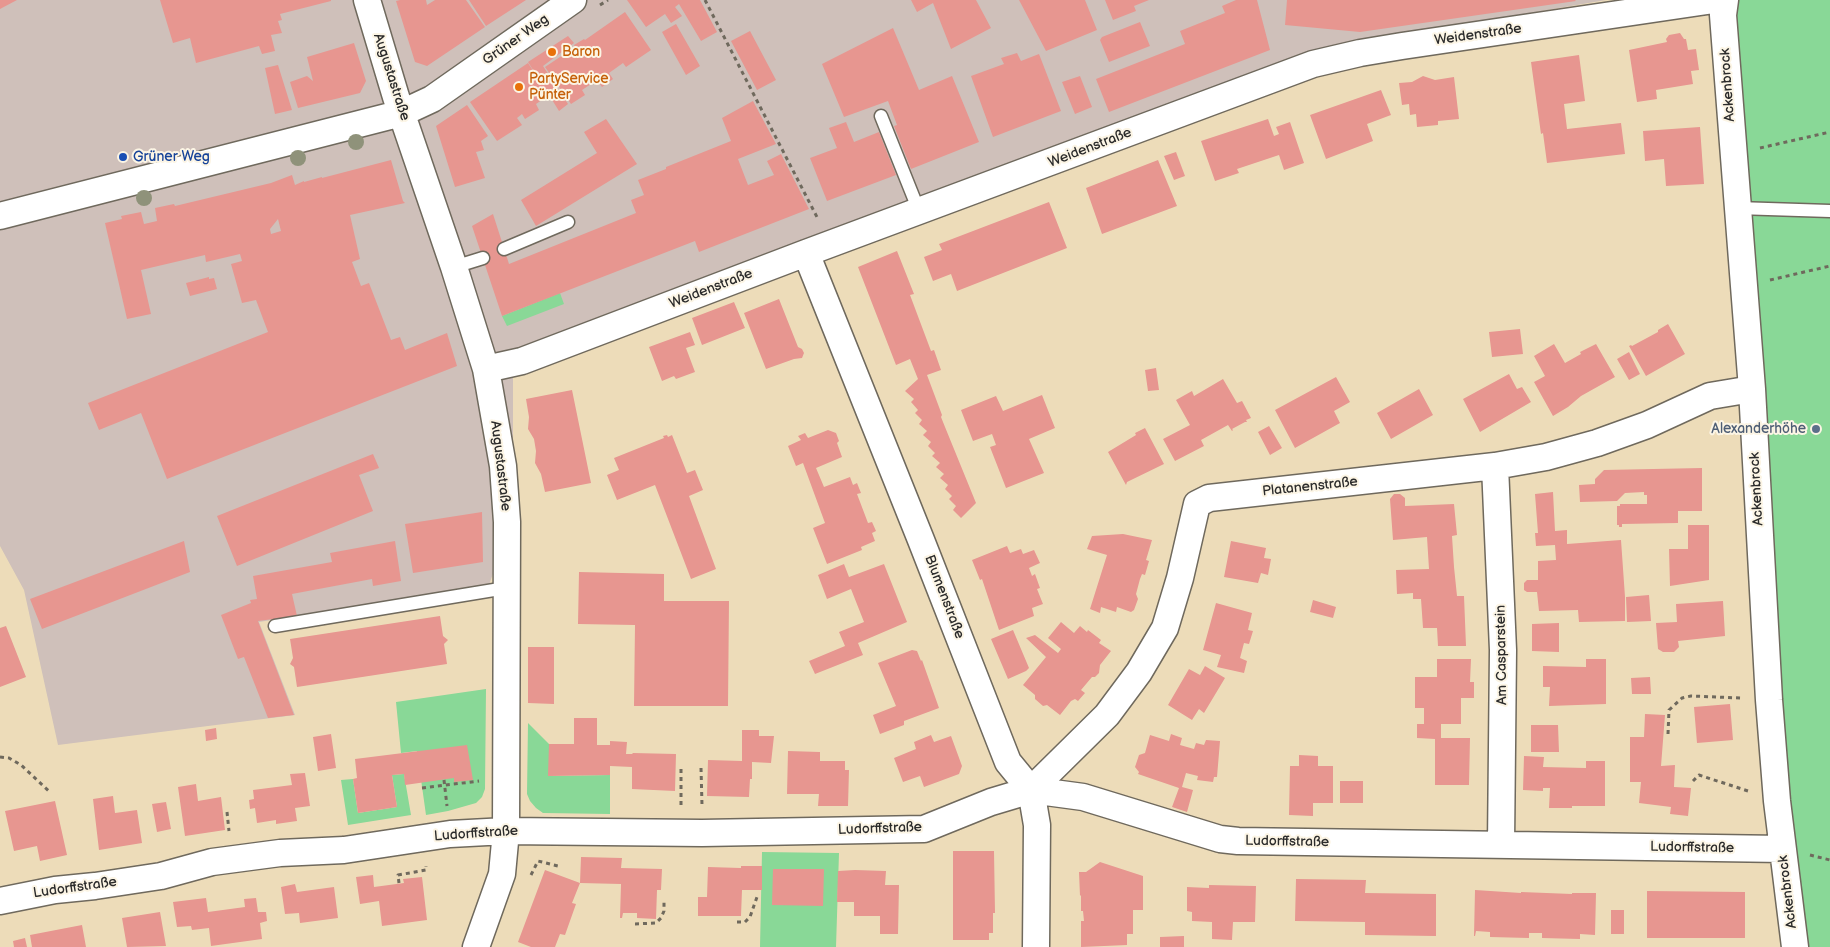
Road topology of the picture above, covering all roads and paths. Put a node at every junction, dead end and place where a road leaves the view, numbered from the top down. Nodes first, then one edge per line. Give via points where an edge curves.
1 (367, 0) edge
2 (573, 0) edge
3 (705, 0) edge
4 (1714, 0) edge
5 (1725, 0) edge
6 (402, 113) junction
7 (881, 116) dead end
8 (1830, 132) edge
9 (1734, 154) junction
10 (1737, 208) junction
11 (919, 211) junction
12 (1830, 211) edge
13 (0, 216) edge
14 (568, 222) dead end
15 (831, 244) junction
16 (504, 249) dead end
17 (806, 253) junction
18 (483, 258) dead end
19 (1830, 266) edge
20 (454, 267) junction
21 (1744, 286) junction
22 (486, 369) junction
23 (1752, 389) junction
24 (1495, 466) junction
25 (506, 588) junction
26 (276, 626) dead end
27 (1769, 700) junction
28 (1668, 734) dead end
29 (0, 757) edge
30 (681, 765) dead end
31 (701, 768) dead end
32 (444, 780) dead end
33 (1693, 780) dead end
34 (481, 781) dead end
35 (444, 785) junction
36 (422, 788) dead end
37 (1031, 790) junction
38 (51, 793) dead end
39 (447, 801) dead end
40 (1777, 801) junction
41 (228, 812) dead end
42 (506, 831) junction
43 (691, 833) junction
44 (230, 838) dead end
45 (1501, 844) junction
46 (1783, 849) junction
47 (425, 859) dead end
48 (399, 884) dead end
49 (757, 897) dead end
50 (0, 901) edge
51 (664, 902) dead end
52 (737, 922) dead end
53 (635, 924) dead end
54 (476, 947) edge
55 (1036, 947) edge
56 (1795, 947) edge

1 - 6 street, Augustastraße
2 - 6 street, Grüner Weg via 432,99
3 - 15 path
4 - 11 street, Weidenstraße via 1402,46 1313,64
5 - 9 street, Ackenbrock
6 - 13 street, Grüner Weg
6 - 20 street, Augustastraße
7 - 11 lane
8 - 9 path
9 - 10 street, Ackenbrock
10 - 12 lane
10 - 21 street, Ackenbrock
11 - 15 street, Weidenstraße
14 - 16 lane
15 - 17 street, Weidenstraße
17 - 22 street, Weidenstraße via 522,361
17 - 37 street, Blumenstraße via 1008,762
18 - 20 lane
19 - 21 path
20 - 22 street, Augustastraße
21 - 23 street, Ackenbrock
22 - 25 street, Augustastraße via 503,466 507,522
23 - 24 street, Platanenstraße via 1710,396 1647,425 1597,443
23 - 27 street, Ackenbrock
24 - 37 street, Platanenstraße via 1209,498 1197,504 1165,628 1139,672 1107,715
24 - 45 street, Am Casparstein via 1503,650
25 - 26 lane
25 - 42 street, Augustastraße
27 - 28 path via 1682,698 1669,710
27 - 40 street, Ackenbrock
29 - 38 path via 21,765
30 - 43 path
31 - 43 path
32 - 35 path
33 - 40 path via 1699,775
34 - 35 path
35 - 36 path
35 - 39 path
37 - 43 street, Ludorffstraße via 924,829
37 - 45 street, Ludorffstraße via 1083,797 1220,839
37 - 55 street via 1036,825
40 - 46 street, Ackenbrock
41 - 44 path
42 - 43 street, Ludorffstraße
42 - 50 street, Ludorffstraße via 450,834 344,850 280,853 212,862 161,876
42 - 54 street, Augustastraße via 502,874
45 - 46 street, Ludorffstraße
46 - 56 street, Ackenbrock
47 - 48 path via 426,870 398,875
49 - 52 path via 750,917 745,922
51 - 53 path via 664,911 656,923

